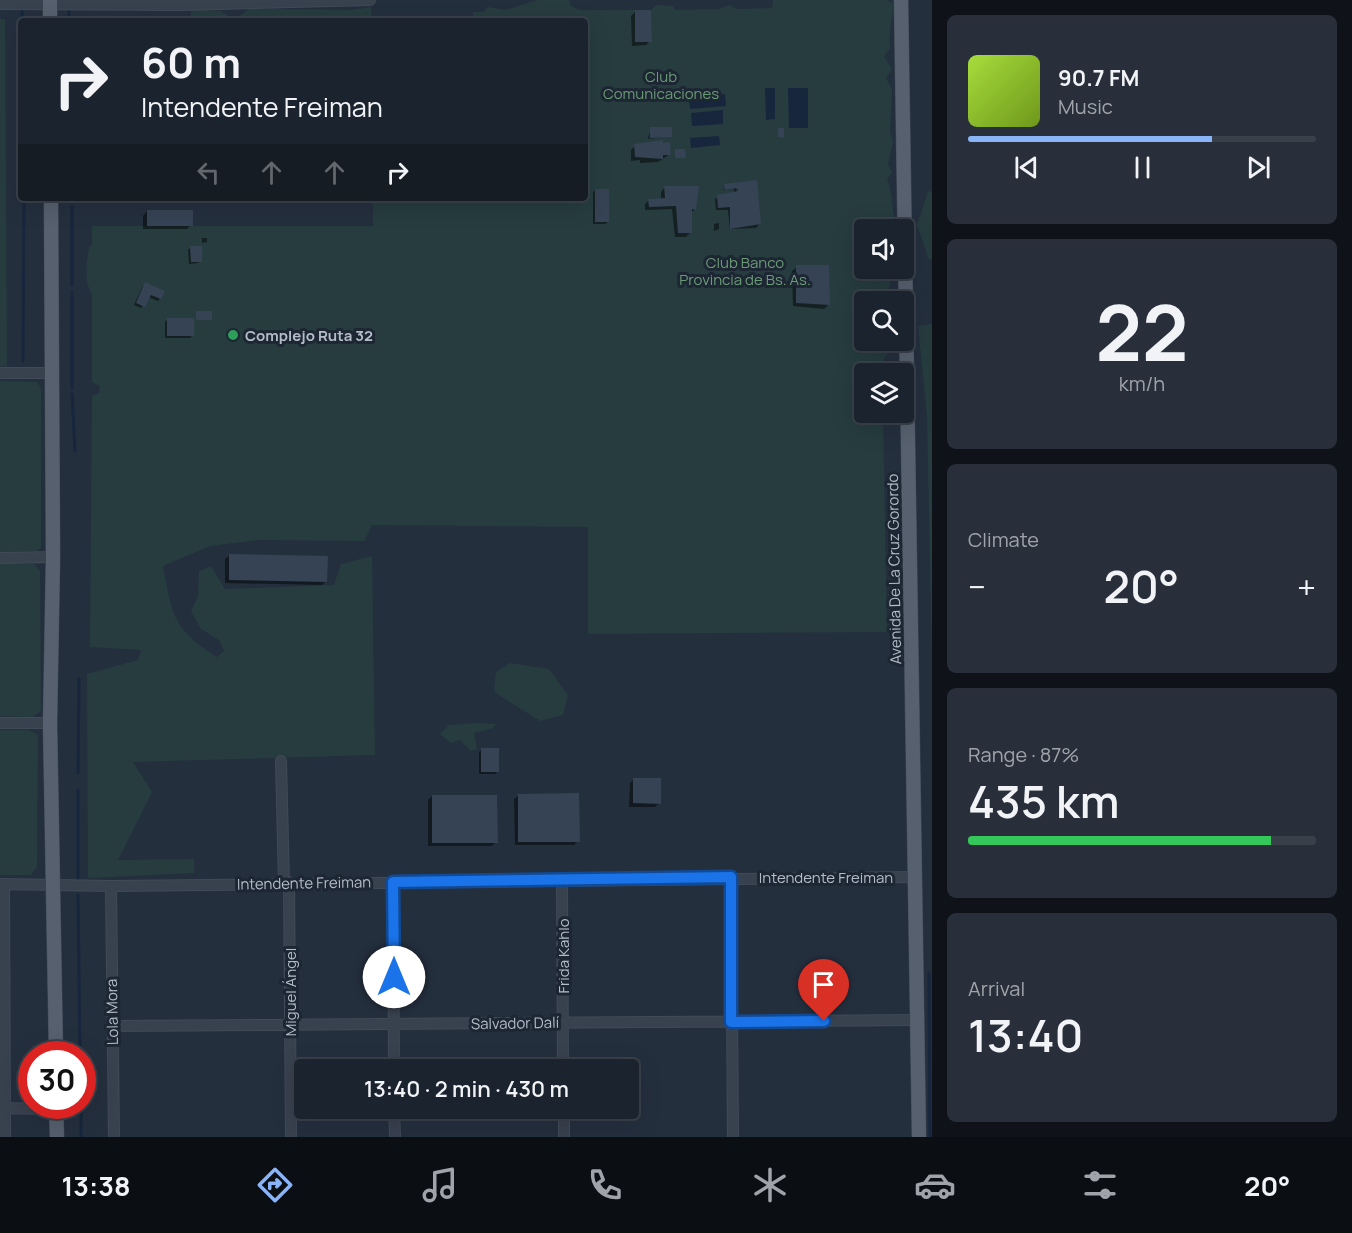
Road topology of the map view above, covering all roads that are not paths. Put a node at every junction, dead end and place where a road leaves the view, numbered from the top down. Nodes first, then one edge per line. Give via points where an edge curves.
1 (370, 0) edge
2 (901, 0) edge
3 (50, 2) edge
4 (0, 4) edge
5 (50, 18) edge
6 (51, 201) edge
7 (0, 373) edge
8 (52, 373) junction
9 (0, 558) edge
10 (53, 558) junction
11 (0, 723) edge
12 (50, 723) junction
13 (281, 761) dead end
14 (731, 877) junction
15 (915, 877) junction
16 (562, 879) junction
17 (393, 882) junction
18 (286, 883) junction
19 (2, 884) edge
20 (54, 884) junction
21 (111, 886) junction
22 (917, 1020) junction
23 (563, 1022) junction
24 (731, 1022) junction
25 (290, 1025) junction
26 (394, 1025) junction
27 (113, 1026) junction
28 (56, 1041) edge
29 (394, 1059) edge
30 (563, 1059) edge
31 (3, 1108) edge
32 (18, 1108) edge
33 (56, 1119) edge
34 (394, 1119) edge
35 (564, 1119) edge
36 (5, 1137) edge
37 (57, 1137) edge
38 (114, 1137) edge
39 (291, 1137) edge
40 (395, 1137) edge
41 (564, 1137) edge
42 (733, 1137) edge
43 (919, 1137) edge

1 - 3 street via 182,5
2 - 15 main road, Avenida De La Cruz Gorordo
3 - 4 street
3 - 5 main road
6 - 8 main road
7 - 8 street
8 - 10 main road
9 - 10 street
10 - 12 main road
11 - 12 street
12 - 20 main road
13 - 18 street, Miguel Ángel
14 - 15 street, Intendente Freiman
14 - 16 street, Intendente Freiman
14 - 24 street
15 - 22 main road, Avenida De La Cruz Gorordo
16 - 17 street, Intendente Freiman
16 - 23 street, Frida Kahlo
17 - 18 street, Intendente Freiman
17 - 26 street
18 - 21 street, Intendente Freiman
18 - 25 street, Miguel Ángel
19 - 20 street, Intendente Freiman
19 - 31 street
20 - 21 street, Intendente Freiman
20 - 28 main road
21 - 27 street, Lola Mora
22 - 24 street, Salvador Dalí
22 - 43 main road, Avenida De La Cruz Gorordo
23 - 24 street, Salvador Dalí
23 - 26 street, Salvador Dalí
23 - 30 street, Frida Kahlo
24 - 42 street
25 - 26 street, Salvador Dalí
25 - 27 street, Salvador Dalí
25 - 39 street, Miguel Ángel
26 - 29 street
27 - 38 street, Lola Mora
31 - 32 street
31 - 36 street
33 - 37 main road
34 - 40 street
35 - 41 street

